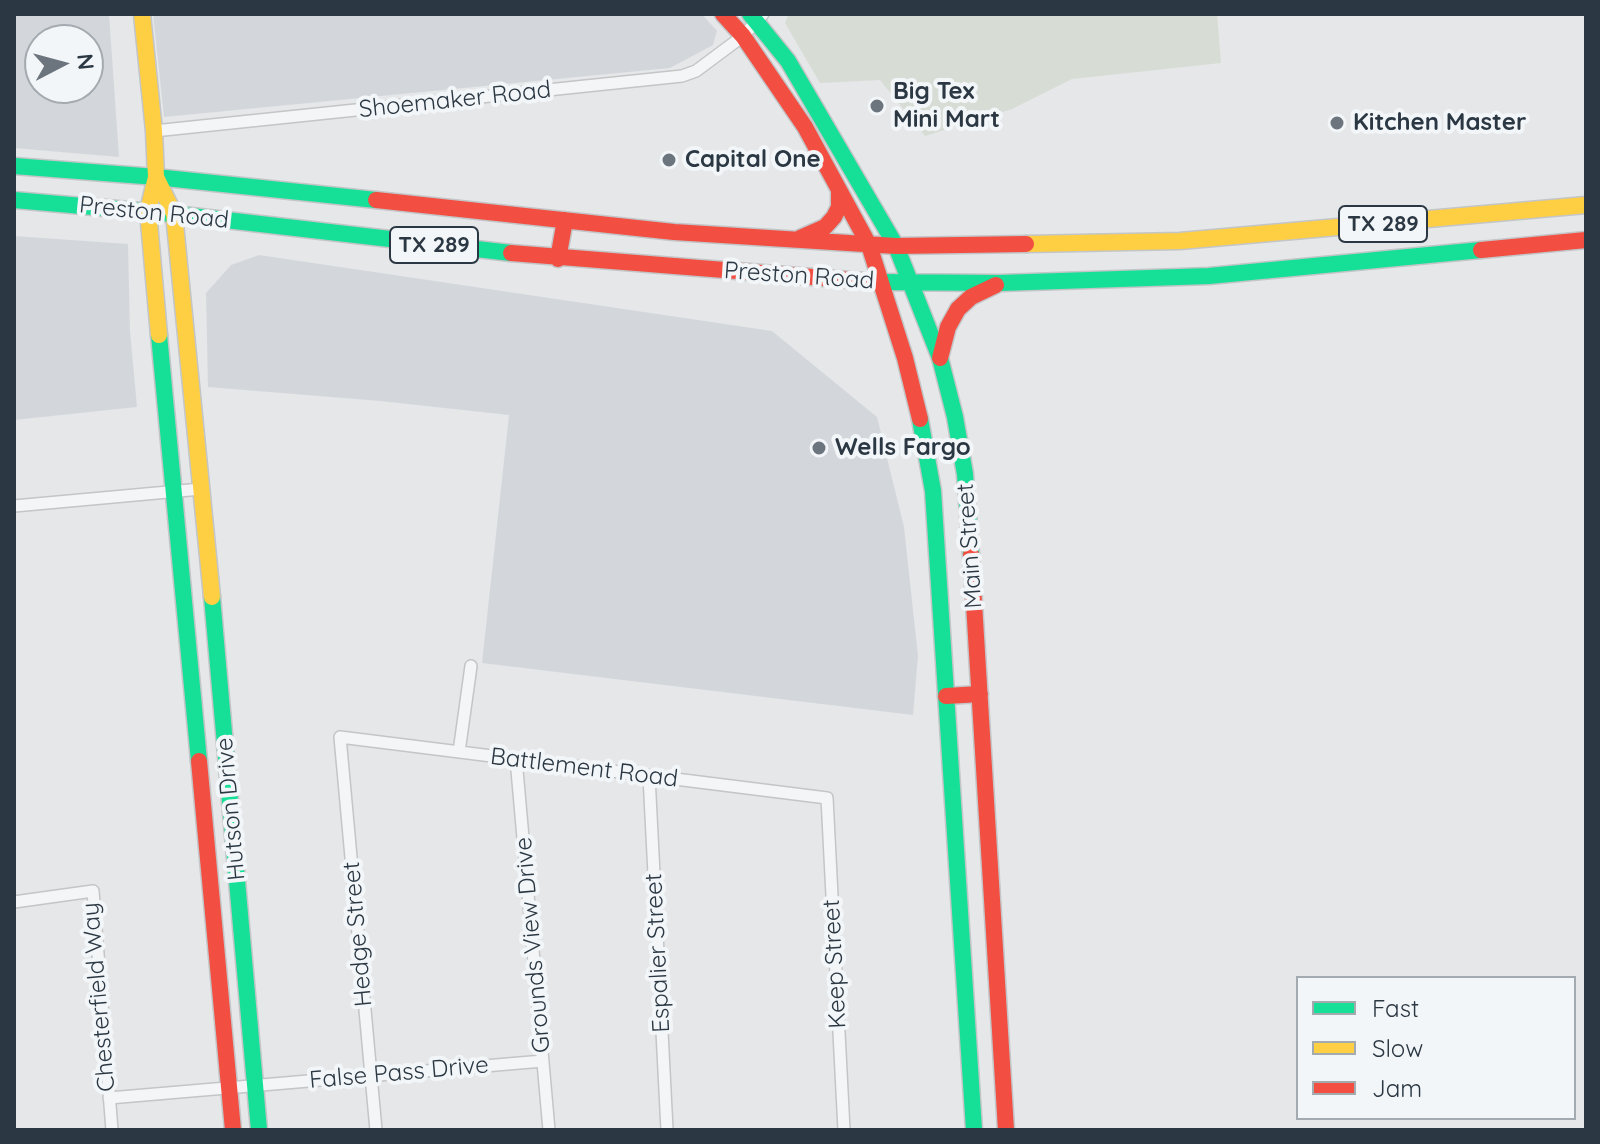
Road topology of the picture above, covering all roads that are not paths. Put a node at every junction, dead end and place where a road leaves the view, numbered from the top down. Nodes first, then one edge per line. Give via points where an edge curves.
1 (142, 14) edge
2 (723, 14) edge
3 (757, 17) edge
4 (743, 36) junction
5 (154, 131) junction
6 (14, 166) edge
7 (156, 177) junction
8 (839, 190) junction
9 (14, 200) edge
10 (1586, 205) edge
11 (148, 211) junction
12 (174, 214) junction
13 (565, 220) junction
14 (795, 240) junction
15 (1586, 240) edge
16 (869, 245) junction
17 (1344, 245) junction
18 (896, 246) junction
19 (558, 259) junction
20 (881, 282) junction
21 (912, 282) junction
22 (1000, 283) junction
23 (940, 358) junction
24 (201, 489) junction
25 (175, 491) junction
26 (14, 506) edge
27 (471, 666) dead end
28 (220, 681) junction
29 (192, 686) junction
30 (980, 694) junction
31 (946, 696) junction
32 (340, 737) joint
33 (459, 752) junction
34 (516, 759) junction
35 (649, 776) junction
36 (827, 798) joint
37 (14, 902) edge
38 (543, 1061) junction
39 (370, 1075) junction
40 (254, 1085) junction
41 (229, 1088) junction
42 (109, 1098) junction
43 (112, 1130) edge
44 (233, 1130) edge
45 (259, 1130) edge
46 (376, 1130) edge
47 (549, 1130) edge
48 (667, 1130) edge
49 (844, 1130) edge
50 (974, 1130) edge
51 (1006, 1130) edge

1 - 5 main road
2 - 4 main road, Main Street
3 - 4 street, Shoemaker Road
3 - 18 main road, Main Street
4 - 5 street, Shoemaker Road via 682,76
4 - 8 main road, Main Street via 805,127
5 - 7 main road
6 - 7 main road, Preston Road / TX 289
7 - 11 main road, Hutson Drive
7 - 12 main road, Hutson Drive
7 - 13 main road, Preston Road / TX 289
8 - 14 main road via 834,217 825,227
8 - 16 main road, Main Street
9 - 11 main road, Preston Road / TX 289
10 - 17 main road, Preston Road / TX 289
11 - 12 main road, Preston Road / TX 289
11 - 25 main road, Hutson Drive
12 - 19 main road, Preston Road / TX 289
12 - 24 main road, Hutson Drive
13 - 14 main road, Preston Road / TX 289
13 - 19 main road
14 - 16 main road, Preston Road / TX 289
15 - 17 main road, Preston Road / TX 289
16 - 18 main road, Preston Road / TX 289
16 - 20 main road, Main Street
17 - 18 main road, Preston Road / TX 289 via 1180,241
17 - 22 main road, Preston Road / TX 289 via 1209,276
18 - 21 main road, Main Street
19 - 20 main road, Preston Road / TX 289
20 - 21 main road, Preston Road / TX 289
20 - 31 main road, Main Street via 905,358 933,491
21 - 22 main road, Preston Road / TX 289
21 - 23 main road, Main Street
22 - 23 main road via 958,309
23 - 30 main road, Main Street via 965,474
24 - 25 street
24 - 28 main road, Hutson Drive
25 - 26 street
25 - 29 main road, Hutson Drive
27 - 33 street
28 - 29 main road
28 - 40 main road, Hutson Drive
29 - 41 main road, Hutson Drive
30 - 31 main road
30 - 51 main road, Main Street
31 - 50 main road, Main Street
32 - 33 street, Battlement Road
32 - 39 street, Hedge Street
33 - 34 street, Battlement Road
34 - 35 street, Battlement Road
34 - 38 street, Grounds View Drive
35 - 36 street, Battlement Road
35 - 48 street, Espalier Street
36 - 49 street, Keep Street
37 - 42 street, Chesterfield Way via 93,891
38 - 39 street, False Pass Drive
38 - 47 street, Grounds View Drive
39 - 40 street, False Pass Drive
39 - 46 street, Hedge Street
40 - 41 street, False Pass Drive
40 - 45 main road, Hutson Drive
41 - 42 street, False Pass Drive
41 - 44 main road, Hutson Drive
42 - 43 street, Chesterfield Way

